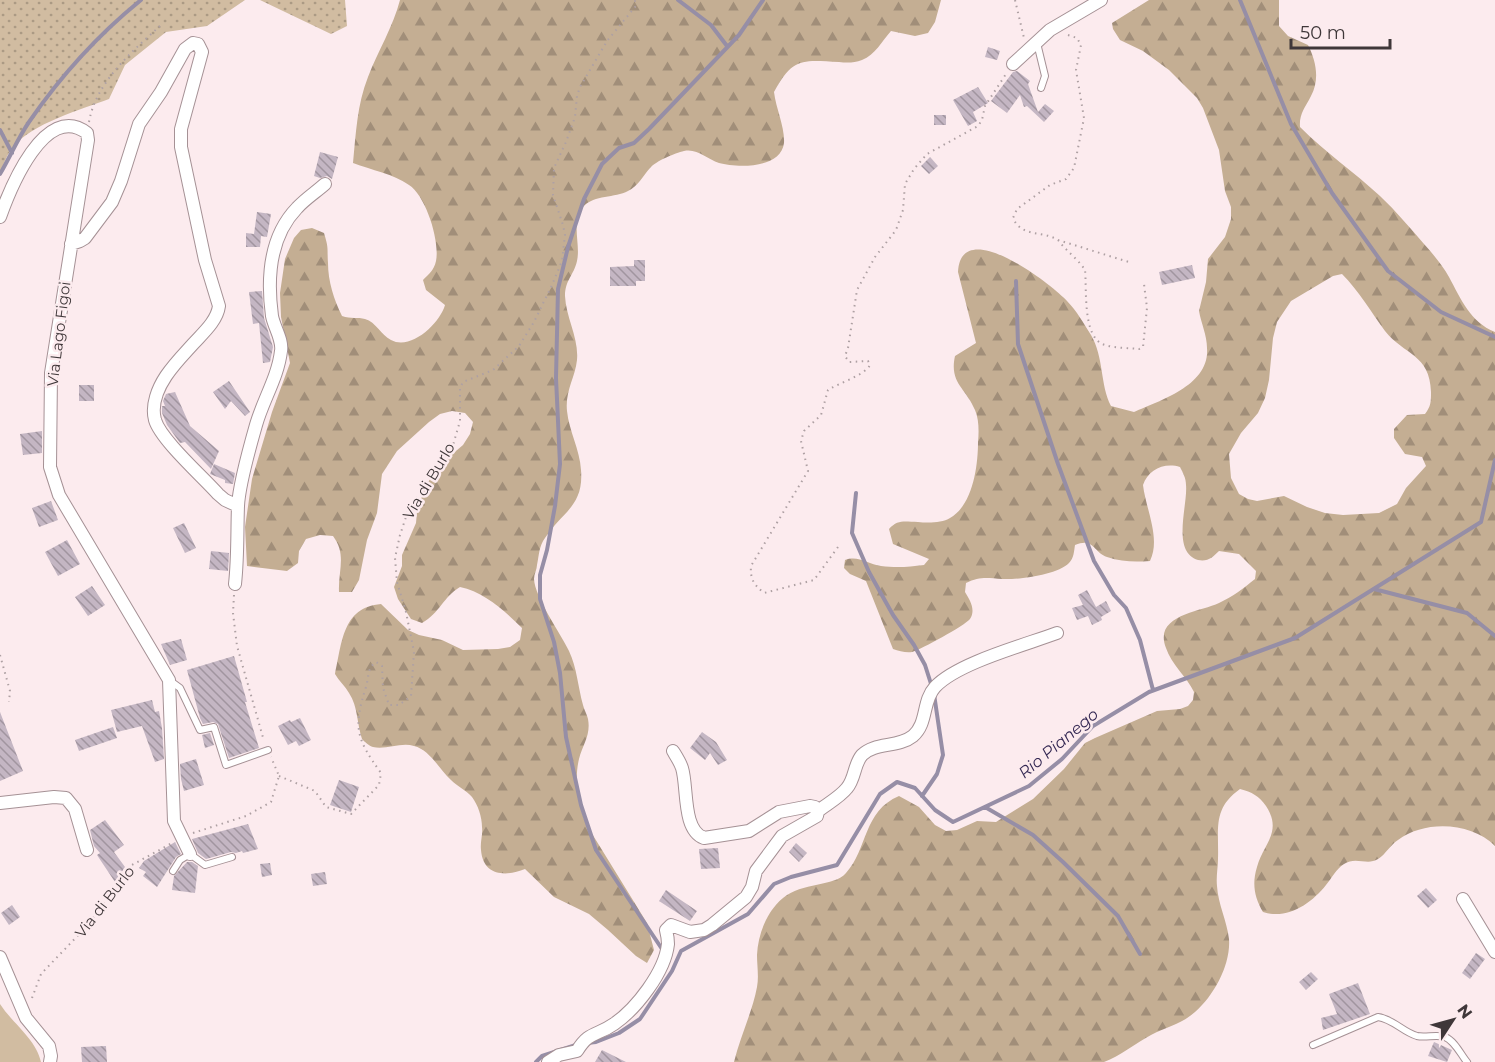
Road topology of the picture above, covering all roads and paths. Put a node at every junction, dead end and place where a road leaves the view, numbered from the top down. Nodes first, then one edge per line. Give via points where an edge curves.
1 (635, 0) edge
2 (1015, 0) edge
3 (1101, 0) edge
4 (162, 24) dead end
5 (1062, 38) dead end
6 (1037, 43) junction
7 (1026, 53) junction
8 (1013, 64) joint
9 (1041, 88) dead end
10 (87, 133) junction
11 (325, 184) dead end
12 (0, 216) edge
13 (1058, 240) junction
14 (70, 244) junction
15 (1132, 263) dead end
16 (1144, 284) dead end
17 (238, 506) junction
18 (838, 547) dead end
19 (235, 584) joint
20 (1057, 633) dead end
21 (0, 655) edge
22 (169, 680) junction
23 (9, 702) dead end
24 (268, 750) junction
25 (673, 751) dead end
26 (279, 776) junction
27 (0, 803) edge
28 (818, 811) junction
29 (181, 838) junction
30 (87, 850) dead end
31 (190, 854) junction
32 (232, 857) dead end
33 (173, 871) dead end
34 (1463, 899) dead end
35 (1495, 952) edge
36 (0, 957) edge
37 (30, 1002) dead end
38 (1313, 1045) dead end
39 (50, 1062) edge
40 (548, 1062) edge
41 (1467, 1062) edge

1 - 26 path, Via di Burlo via 635,7 607,41 580,87 566,142 554,168 553,195 565,235 562,261 552,285 519,346 493,370 464,382 460,388 460,421 453,445 408,511 402,527 395,558 414,651 411,696 399,705 389,705 382,666 376,662 360,702 360,740 381,773 379,785 351,814 326,807 315,790
2 - 7 path
3 - 6 street via 1056,26
4 - 10 path via 108,81 91,111
5 - 13 path via 1072,36 1081,45 1076,70 1084,118 1074,168 1066,179 1050,185 1017,209 1013,218 1025,232
6 - 7 street
6 - 9 lane via 1045,76
7 - 8 street
8 - 18 path via 984,106 978,126 927,154 905,184 903,210 896,230 857,290 845,356 849,362 868,361 870,365 865,372 828,390 821,415 804,431 801,441 808,471 751,566 750,577 764,593 814,579
10 - 12 street via 67,127 43,138 17,176
10 - 14 street, Via Lago Figoi
11 - 17 street via 296,209 272,256 271,304 282,350 256,423
13 - 15 path
13 - 16 path via 1085,270 1087,320 1104,345 1143,347 1147,308
14 - 17 street via 85,238 112,202 139,124 185,49 198,44 202,52 181,129 181,147 219,306 209,327 166,375 154,411 163,434 218,494
14 - 22 street, Via Lago Figoi via 51,373 51,467 59,495
17 - 19 street
19 - 24 path via 237,646
20 - 28 street via 959,670 937,685 928,696 923,721 915,734 904,742 865,752 847,789
21 - 23 path via 10,691
22 - 24 lane, Via Lago Figoi via 180,688 200,730 214,726 226,765
22 - 29 street, Via Lago Figoi via 174,821
24 - 26 path
25 - 28 street via 682,771 692,829 699,837 748,831 779,812 810,806
26 - 29 path, Via di Burlo via 271,802 246,816
27 - 30 street via 66,798 75,809
28 - 40 street via 817,816 782,836 756,871 752,888 704,930 690,932 671,925 666,930 667,947 662,963 630,1012 584,1040 577,1051
29 - 31 street, Via Lago Figoi
29 - 37 path, Via di Burlo via 132,865 87,926 41,974
31 - 32 lane via 205,865
31 - 33 lane
34 - 35 street
36 - 39 street via 26,1018 50,1046
38 - 41 lane via 1378,1017 1420,1037 1445,1037

